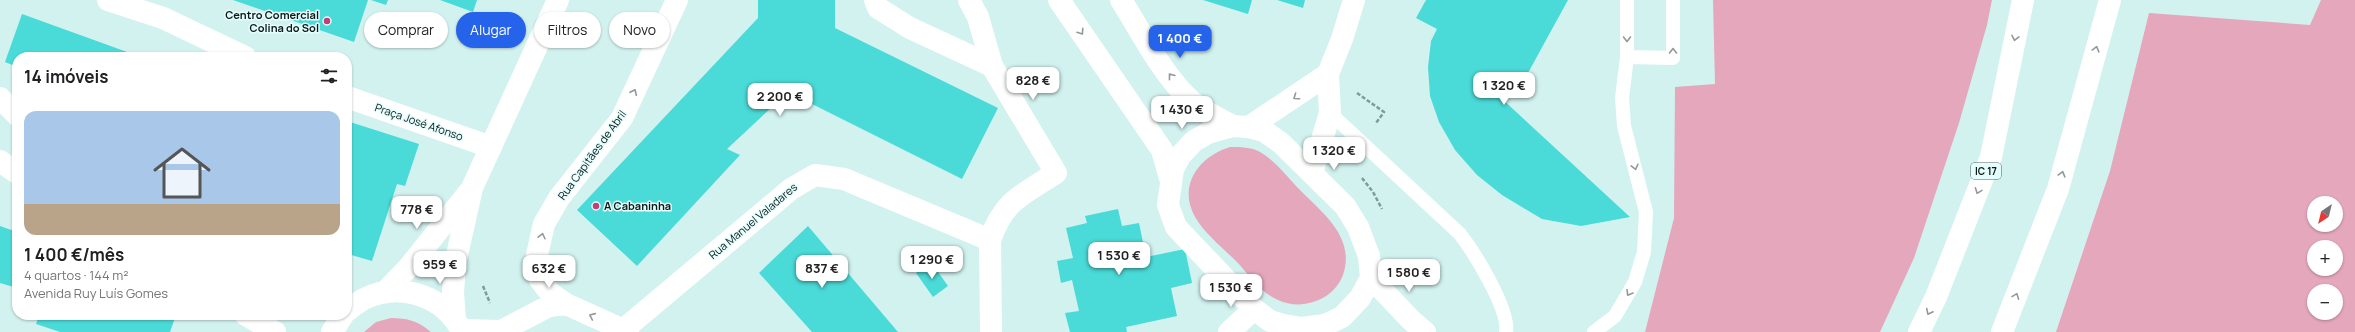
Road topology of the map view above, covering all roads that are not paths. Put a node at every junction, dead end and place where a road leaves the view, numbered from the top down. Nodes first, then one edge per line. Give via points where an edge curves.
1 (108, 0) edge
2 (558, 0) edge
3 (677, 0) edge
4 (875, 0) edge
5 (969, 0) edge
6 (1059, 0) edge
7 (1121, 0) edge
8 (1354, 0) edge
9 (1627, 0) edge
10 (1674, 0) edge
11 (2023, 0) edge
12 (2110, 0) edge
13 (234, 52) edge
14 (1627, 57) junction
15 (992, 66) junction
16 (1328, 74) junction
17 (0, 98) edge
18 (352, 99) edge
19 (12, 110) edge
20 (1330, 113) junction
21 (1241, 126) junction
22 (491, 147) junction
23 (0, 161) edge
24 (12, 169) edge
25 (1312, 173) junction
26 (1170, 178) junction
27 (472, 188) junction
28 (990, 240) junction
29 (1371, 278) junction
30 (385, 292) junction
31 (353, 303) edge
32 (566, 304) junction
33 (1254, 309) junction
34 (255, 320) edge
35 (340, 320) edge
36 (525, 326) edge
37 (460, 327) edge
38 (1312, 330) edge
39 (626, 331) edge
40 (275, 332) edge
41 (332, 332) edge
42 (991, 332) edge
43 (1229, 332) edge
44 (1425, 332) edge
45 (1506, 332) edge
46 (1594, 332) edge
47 (1919, 332) edge
48 (2002, 332) edge

1 - 13 main road via 163,18
2 - 22 main road
32 -> 3 main road, Rua Capitães de Abril via 550,294 539,278 537,255 544,224 559,198 622,118
4 - 15 main road via 878,8 910,28
5 - 15 main road via 978,17
6 -> 26 main road via 1162,150
21 -> 7 main road via 1201,109 1188,99
8 - 16 main road
9 -> 14 lane
14 -> 10 lane via 1673,58
11 -> 47 main road, IC 17 via 1991,157 1936,297
48 -> 12 main road via 2058,189
14 -> 46 lane via 1622,98 1624,126 1646,212 1644,252 1635,282 1615,316
15 - 28 main road via 1056,173 1011,202 997,219
16 - 20 main road
16 -> 21 main road
17 - 19 main road
18 - 22 main road, Praça José Afonso
20 - 25 main road
20 - 45 lane via 1460,234 1474,251 1506,316
21 - 25 main road via 1264,131
21 - 26 main road via 1208,133 1194,141 1180,156
22 - 27 main road
23 - 24 main road
25 - 29 main road via 1345,206 1358,227 1369,256
26 - 33 main road via 1168,205 1176,227
27 - 30 main road via 409,267
27 - 37 main road via 455,264 453,294
28 - 39 main road, Rua Manuel Valadares via 844,179 815,175 791,188
28 - 42 main road
29 - 38 main road via 1360,298 1342,317
29 - 44 main road
30 - 31 main road
30 - 37 main road via 404,291 423,296 441,305
32 - 36 main road via 549,306
39 -> 32 main road, Rua Manuel Valadares
33 - 38 main road via 1270,320
33 - 43 main road
34 - 40 main road
35 - 41 main road
36 - 37 main road via 501,331

